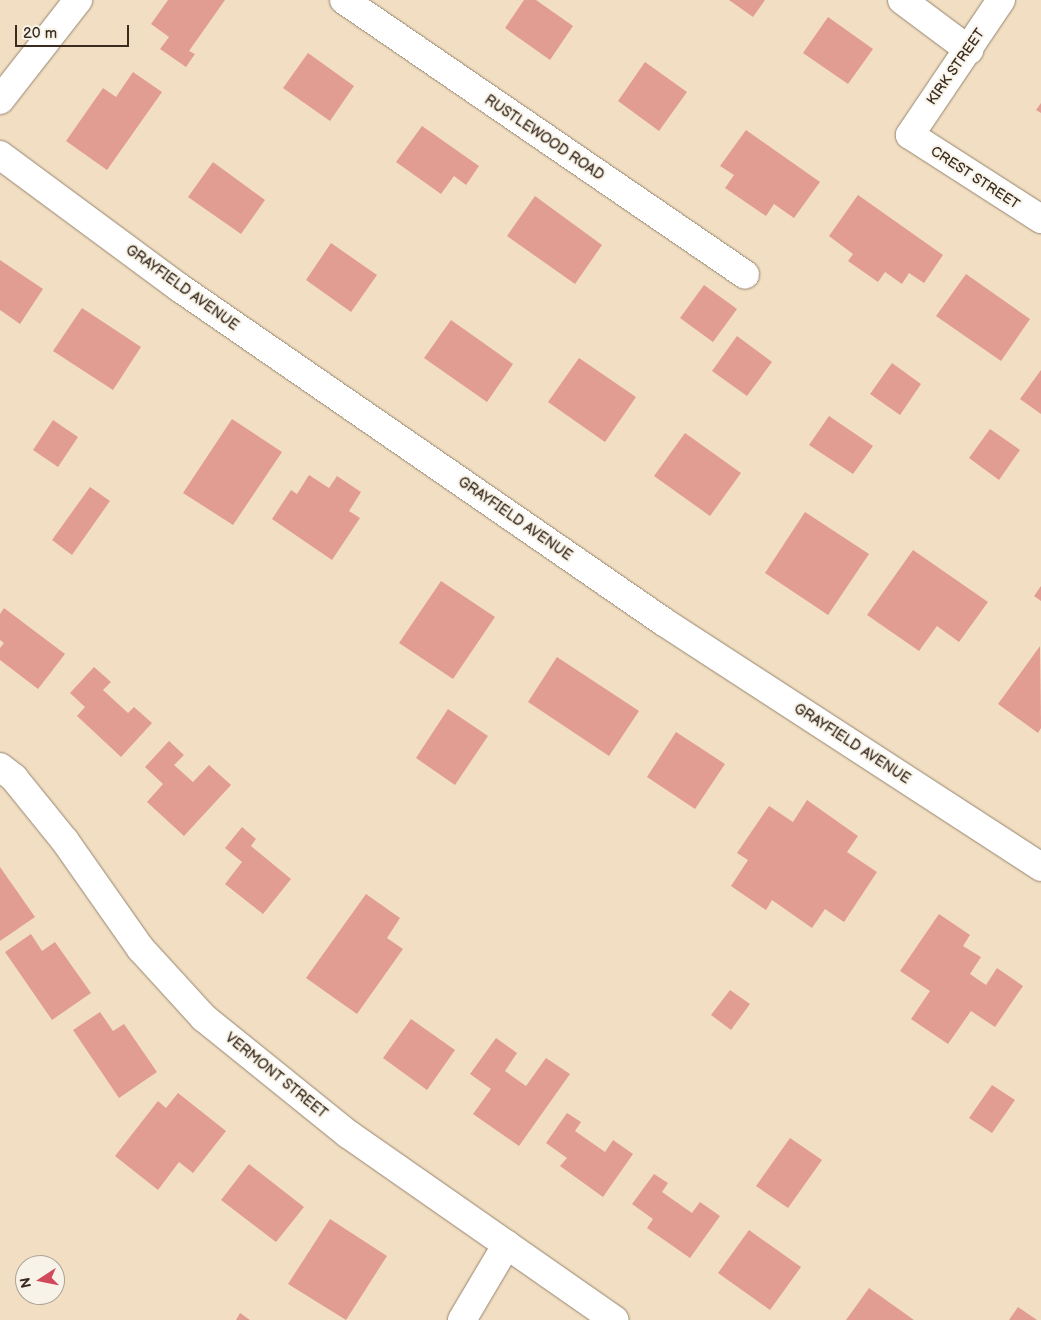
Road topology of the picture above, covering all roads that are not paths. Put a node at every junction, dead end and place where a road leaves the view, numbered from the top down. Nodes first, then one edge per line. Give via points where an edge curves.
1 (78, 0) edge
2 (344, 0) edge
3 (902, 0) edge
4 (1001, 0) edge
5 (969, 50) junction
6 (0, 100) edge
7 (910, 134) joint
8 (0, 155) edge
9 (1041, 220) edge
10 (745, 275) dead end
11 (0, 767) edge
12 (1040, 865) edge
13 (507, 1244) junction
14 (462, 1320) edge
15 (615, 1320) edge

1 - 6 street
2 - 10 street, RUSTLEWOOD ROAD
3 - 5 street
4 - 5 street, KIRK STREET
5 - 7 street, KIRK STREET
7 - 9 street, CREST STREET
8 - 12 street, GRAYFIELD AVENUE via 180,288 664,622
11 - 13 street, VERMONT STREET via 14,778 65,841 141,949 204,1018 348,1134
13 - 14 street
13 - 15 street, VERMONT STREET

